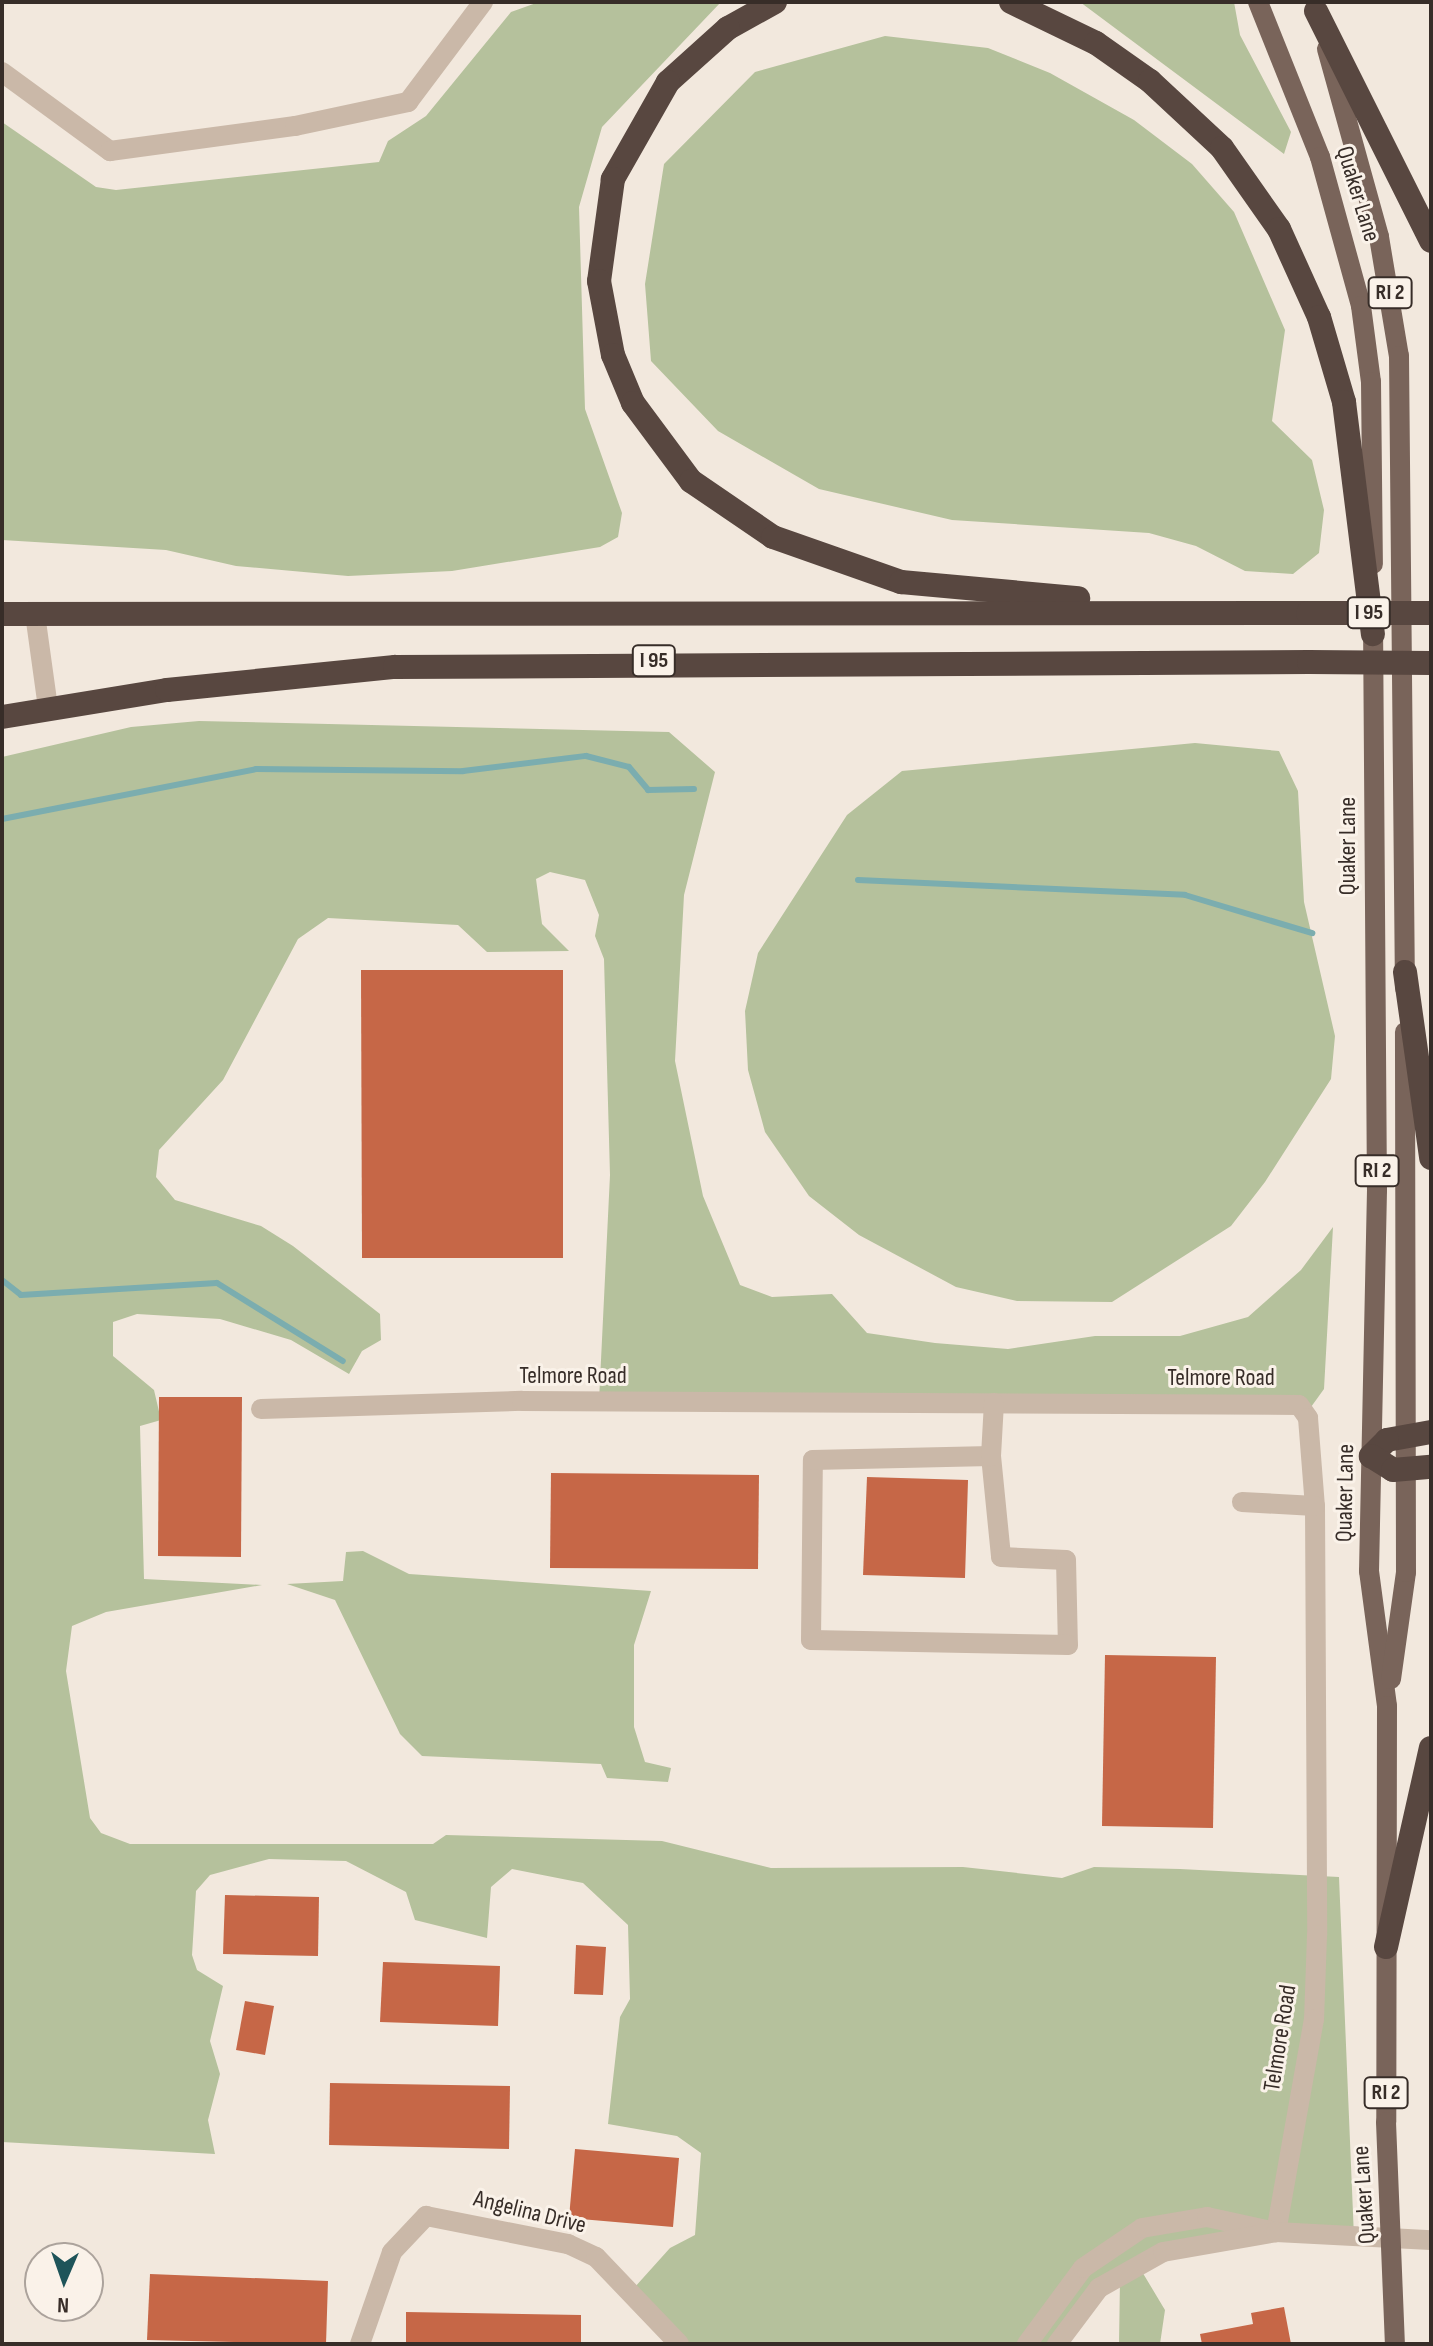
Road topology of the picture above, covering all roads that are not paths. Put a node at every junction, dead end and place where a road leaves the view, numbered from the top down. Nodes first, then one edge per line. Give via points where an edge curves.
1 (483, 2) edge
2 (775, 2) edge
3 (1011, 2) edge
4 (1258, 2) edge
5 (1314, 6) edge
6 (2, 72) edge
7 (1431, 241) edge
8 (1308, 613) junction
9 (1431, 613) edge
10 (2, 614) edge
11 (35, 614) junction
12 (1373, 634) junction
13 (1431, 663) edge
14 (48, 708) junction
15 (2, 717) edge
16 (1405, 972) junction
17 (1431, 1158) edge
18 (994, 1403) junction
19 (261, 1409) dead end
20 (1431, 1432) edge
21 (1405, 1435) junction
22 (991, 1456) junction
23 (1371, 1456) junction
24 (1431, 1467) edge
25 (1403, 1472) junction
26 (1242, 1502) dead end
27 (1315, 1506) junction
28 (1387, 1706) junction
29 (1431, 1748) edge
30 (1386, 1947) junction
31 (1276, 2232) junction
32 (1394, 2239) junction
33 (1431, 2240) edge
34 (360, 2344) edge
35 (679, 2344) edge
36 (1027, 2344) edge
37 (1057, 2344) edge
38 (1395, 2344) edge

1 - 6 street via 408,102 295,126 110,151
2 - 8 highway via 728,28 668,82 630,139 607,204 599,281 606,330 633,403 666,455 753,526 901,582 965,593
3 - 12 highway via 1086,37 1150,81 1222,148 1279,229 1319,317 1344,402
4 - 12 main road, Quaker Lane / RI 2 via 1320,157 1361,306 1372,397
5 - 7 highway
5 - 16 main road, Quaker Lane / RI 2 via 1376,224 1399,356
8 - 9 highway, I 95, bridge
8 - 11 highway, I 95
10 - 11 highway, I 95
11 - 14 street
12 - 23 main road, Quaker Lane / RI 2
13 - 14 highway, I 95, bridge via 515,663 283,677
14 - 15 highway, I 95
16 - 17 highway
16 - 21 main road, Quaker Lane / RI 2
18 - 19 street, Telmore Road via 404,1403
18 - 22 street
18 - 27 street, Telmore Road via 1299,1405 1308,1418
20 - 21 highway
21 - 23 highway
21 - 25 main road, Quaker Lane / RI 2
22 - 22 street via 813,1460 811,1640 1068,1645 1066,1560 1001,1557
23 - 25 highway
23 - 28 main road, Quaker Lane / RI 2 via 1369,1571
24 - 25 highway
25 - 28 main road, Quaker Lane / RI 2 via 1406,1572
26 - 27 street
27 - 31 street, Telmore Road via 1314,2019
28 - 30 main road, Quaker Lane / RI 2
29 - 30 highway
30 - 32 main road, Quaker Lane / RI 2
31 - 32 street
31 - 36 street via 1207,2217 1142,2228 1083,2268
31 - 37 street via 1172,2250 1131,2266 1099,2288
32 - 33 street
32 - 38 main road, Quaker Lane / RI 2
34 - 35 street, Angelina Drive via 387,2262 426,2216 568,2244 596,2257

